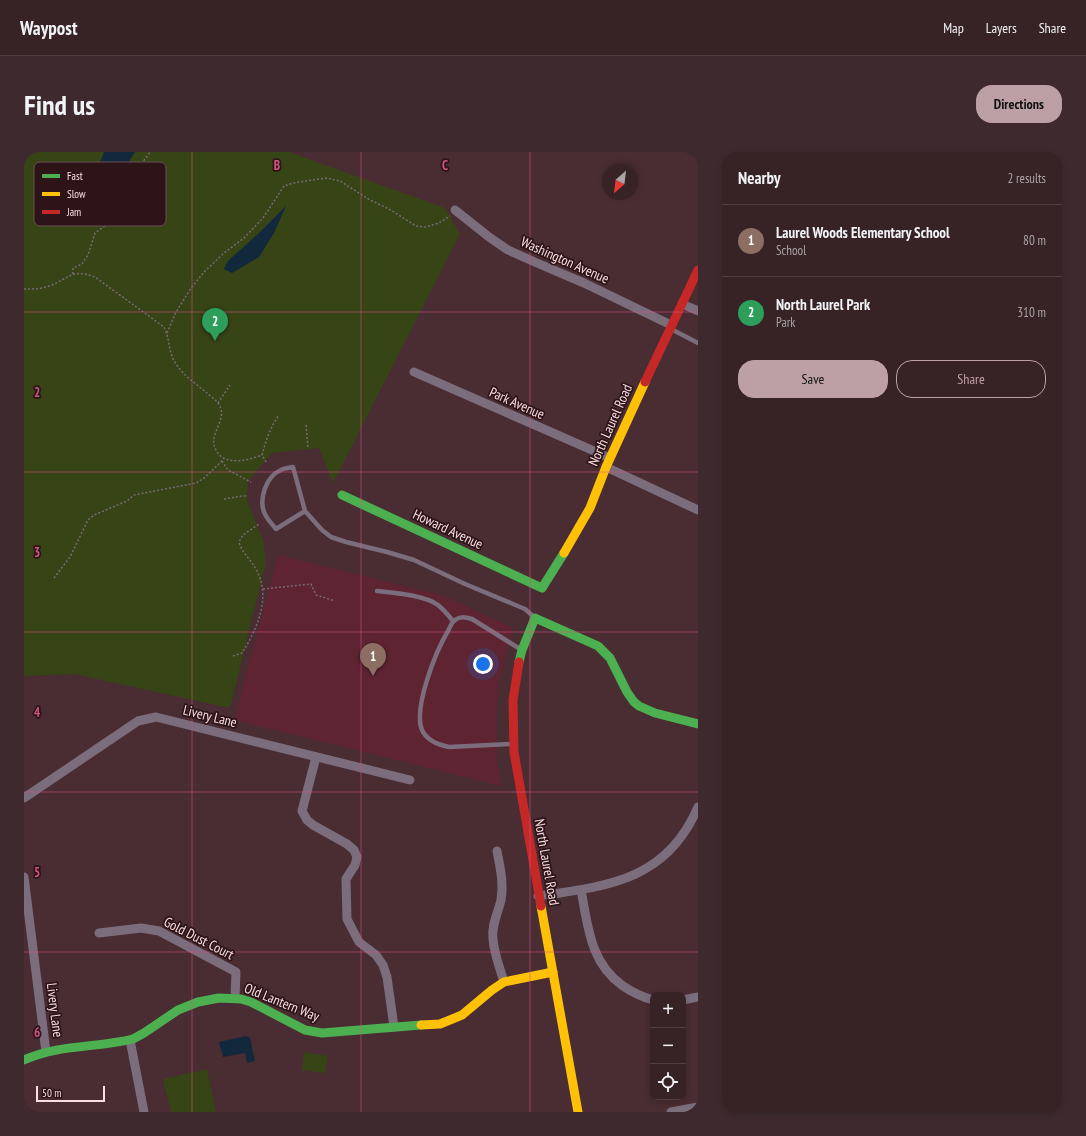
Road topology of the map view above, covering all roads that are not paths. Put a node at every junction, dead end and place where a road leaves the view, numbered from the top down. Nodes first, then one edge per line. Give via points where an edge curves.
1 (455, 210) road end
2 (698, 270) edge
3 (682, 304) junction
4 (698, 311) edge
5 (670, 327) junction
6 (698, 343) edge
7 (414, 372) dead end
8 (610, 458) junction
9 (606, 467) junction
10 (342, 495) dead end
11 (305, 510) junction
12 (698, 510) edge
13 (542, 588) joint
14 (377, 591) dead end
15 (535, 618) junction
16 (453, 621) junction
17 (522, 650) junction
18 (698, 724) edge
19 (512, 744) junction
20 (316, 757) junction
21 (410, 780) dead end
22 (24, 798) edge
23 (698, 807) edge
24 (497, 850) dead end
25 (24, 877) edge
26 (581, 890) junction
27 (538, 896) junction
28 (99, 933) dead end
29 (552, 972) junction
30 (504, 982) junction
31 (698, 997) edge
32 (235, 998) junction
33 (650, 999) edge
34 (686, 999) edge
35 (394, 1027) junction
36 (130, 1040) junction
37 (46, 1052) junction
38 (24, 1060) edge
39 (698, 1107) edge
40 (144, 1112) edge
41 (578, 1112) edge
42 (671, 1112) edge

1 - 5 street, Washington Avenue via 508,250 584,283
2 - 3 street, North Laurel Road
3 - 4 street
3 - 5 street, North Laurel Road
5 - 6 lane
5 - 8 street, North Laurel Road
7 - 8 street, Park Avenue
8 - 9 street, North Laurel Road
9 - 12 street
9 - 13 street, North Laurel Road via 582,523
10 - 13 street, Howard Avenue
11 - 11 lane via 293,467 280,470 271,478 265,489 262,503 264,513 276,529
11 - 15 lane via 331,537 414,560 525,609
14 - 16 lane via 402,594 437,604
15 - 17 street, North Laurel Road
15 - 18 street via 606,652 635,703 651,712
16 - 17 lane via 465,617 472,619
16 - 19 lane via 426,683 420,724 423,732 434,742 445,746
17 - 19 street, North Laurel Road via 514,689
19 - 27 street, North Laurel Road
20 - 21 street, Livery Lane
20 - 22 street, Livery Lane via 156,717 138,721
20 - 35 street via 302,811 307,820 347,844 357,857 346,879 347,919 360,942 376,955 383,965
23 - 26 street via 683,836 664,856 633,876
24 - 30 street via 502,888 493,939
25 - 37 street, Livery Lane
26 - 27 street
26 - 33 street via 592,943 599,961 608,974 618,982 643,998
27 - 29 street, North Laurel Road
28 - 32 street, Gold Dust Court via 141,928 159,931 236,972
29 - 30 street, Old Lantern Way
29 - 41 street, North Laurel Road
30 - 35 street, Old Lantern Way via 452,1020 440,1024
31 - 34 street
32 - 35 street, Old Lantern Way via 251,1002 312,1032
32 - 36 street, Old Lantern Way via 199,1001 185,1005
36 - 37 street, Old Lantern Way
36 - 40 street
37 - 38 street, Old Lantern Way
39 - 42 street

